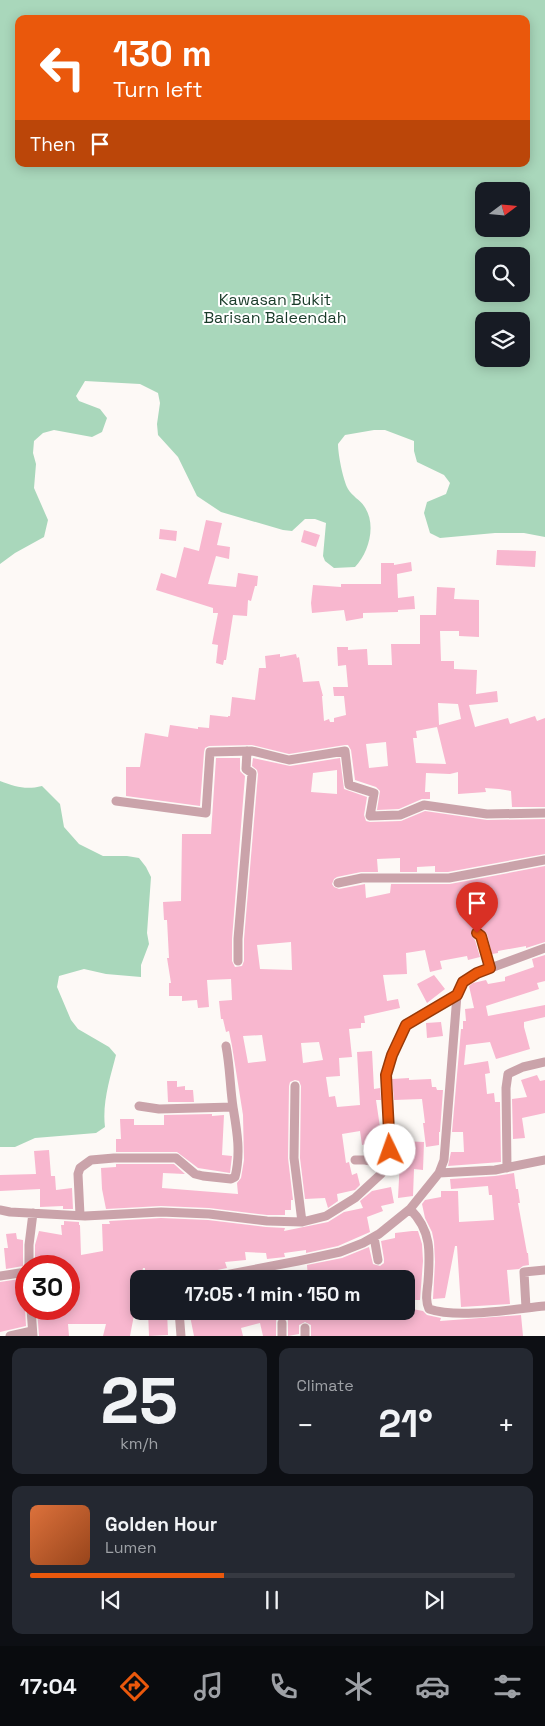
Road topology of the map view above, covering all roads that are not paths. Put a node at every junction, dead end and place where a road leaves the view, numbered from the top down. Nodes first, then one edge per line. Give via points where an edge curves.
1 (247, 751) junction
2 (116, 801) dead end
3 (545, 813) edge
4 (545, 860) edge
5 (338, 883) dead end
6 (477, 933) dead end
7 (545, 948) edge
8 (238, 961) dead end
9 (490, 968) junction
10 (457, 995) junction
11 (226, 1046) dead end
12 (545, 1062) edge
13 (295, 1086) dead end
14 (139, 1106) dead end
15 (233, 1107) junction
16 (355, 1160) dead end
17 (545, 1160) edge
18 (387, 1164) junction
19 (507, 1168) junction
20 (439, 1173) junction
21 (410, 1208) junction
22 (0, 1210) edge
23 (32, 1213) junction
24 (80, 1216) junction
25 (302, 1222) junction
26 (374, 1237) junction
27 (28, 1255) edge
28 (378, 1260) dead end
29 (249, 1270) edge
30 (545, 1270) edge
31 (15, 1274) edge
32 (0, 1276) edge
33 (545, 1306) edge
34 (526, 1308) junction
35 (32, 1320) edge
36 (180, 1320) edge
37 (282, 1323) dead end
38 (33, 1334) edge
39 (10, 1336) edge
40 (181, 1336) edge
41 (282, 1336) edge

1 - 2 street via 210,752 206,813
1 - 3 street via 290,760 345,751 349,785 374,793 370,816 400,815 424,805 487,814
1 - 8 street via 246,769 252,773
4 - 5 street via 449,878 362,878
6 - 9 street via 481,936
7 - 9 street
9 - 10 street via 463,982
10 - 18 street via 406,1025 392,1055 386,1075 390,1150
10 - 20 street via 446,1142
11 - 15 street
12 - 19 street via 508,1074
13 - 25 street via 294,1158
14 - 15 street via 166,1110
15 - 24 street via 238,1129 238,1163 234,1178 195,1174 176,1158 91,1160 80,1168 78,1174
16 - 18 street
17 - 19 street
18 - 25 street via 355,1198 326,1216
19 - 20 street
20 - 21 street
21 - 26 street
21 - 34 street via 425,1229 428,1240 426,1302 429,1309 457,1314
22 - 23 street
23 - 24 street
23 - 27 street
24 - 25 street via 161,1212
26 - 28 street
26 - 29 street via 340,1252
30 - 34 street via 524,1272
31 - 32 street
33 - 34 street
35 - 38 street
36 - 40 street
37 - 41 street
38 - 39 street

